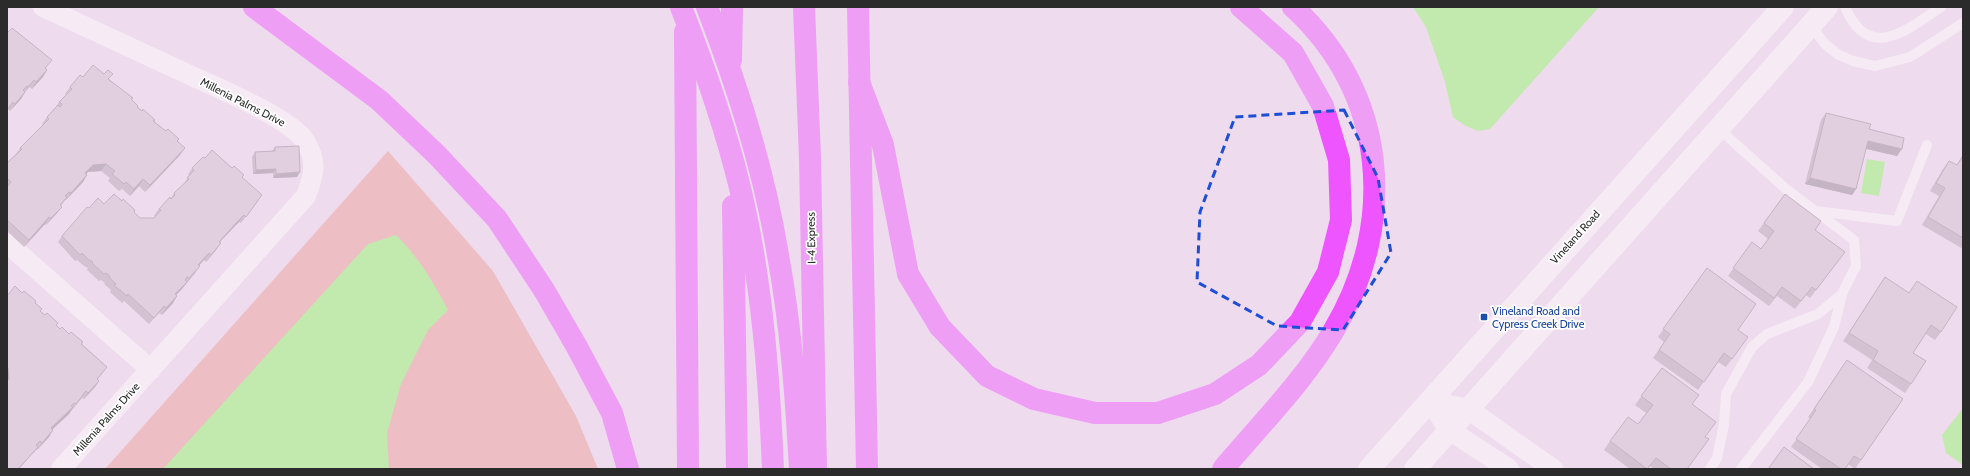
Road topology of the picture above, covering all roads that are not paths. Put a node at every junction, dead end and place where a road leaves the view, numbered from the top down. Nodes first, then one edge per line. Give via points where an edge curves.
1 (43, 7) edge
2 (254, 7) edge
3 (681, 7) edge
4 (685, 7) edge
5 (707, 7) edge
6 (732, 7) edge
7 (804, 7) edge
8 (858, 7) edge
9 (1241, 7) edge
10 (1293, 7) edge
11 (1783, 7) edge
12 (1790, 7) edge
13 (1827, 7) edge
14 (1845, 7) edge
15 (1940, 7) edge
16 (1963, 23) edge
17 (1810, 25) junction
18 (859, 82) junction
19 (1694, 104) junction
20 (1719, 129) junction
21 (1927, 146) dead end
22 (1816, 211) junction
23 (7, 243) edge
24 (1842, 294) junction
25 (151, 370) junction
26 (1430, 401) junction
27 (1468, 409) junction
28 (1450, 430) junction
29 (61, 469) edge
30 (628, 469) edge
31 (688, 469) edge
32 (737, 469) edge
33 (773, 469) edge
34 (800, 469) edge
35 (816, 469) edge
36 (867, 469) edge
37 (1223, 469) edge
38 (1369, 469) edge
39 (1415, 469) edge
40 (1509, 469) edge
41 (1553, 469) edge
42 (1710, 469) edge
43 (1741, 469) edge

1 - 25 street, Millenia Palms Drive via 255,106 292,127 305,140 312,156 314,174 306,196
2 - 30 highway via 379,100 437,155 497,219 544,290 612,413
3 - 33 highway via 718,113 743,203 755,263 765,334
4 - 31 highway
5 - 34 highway via 762,175 778,254 790,333
6 - 32 highway
7 - 35 highway, I-4 Express via 810,158
8 - 18 highway
9 - 18 highway via 1292,53 1323,106 1339,160 1341,220 1328,272 1300,322 1259,365 1215,394 1158,413 1095,413 1034,399 987,376 940,327 908,274 883,145
10 - 37 highway via 1312,25 1335,56 1353,89 1367,128 1374,168 1373,229 1358,281 1334,330 1310,364
11 - 19 street, Vineland Road
12 - 17 street
13 - 17 street
14 - 15 lane via 1858,28 1876,38 1890,37 1904,31
16 - 17 lane via 1910,57 1875,66 1839,55 1826,45
17 - 20 street
18 - 36 highway
19 - 20 street
19 - 26 street, Vineland Road
20 - 22 lane via 1786,189
20 - 27 street
21 - 22 lane via 1897,221
22 - 24 lane via 1854,240 1856,266
23 - 25 street
24 - 42 lane via 1818,314 1767,334 1752,347 1726,394 1724,424 1717,458
24 - 43 lane via 1834,327 1808,382
25 - 29 street, Millenia Palms Drive
26 - 27 street
26 - 28 street
26 - 38 street, Vineland Road
27 - 28 street
27 - 41 street
28 - 39 street
28 - 40 street

